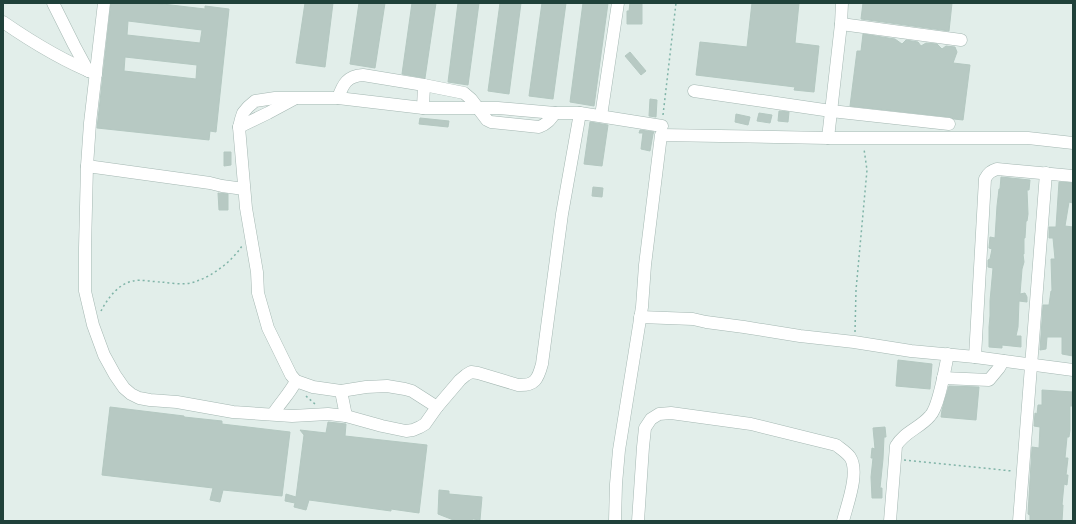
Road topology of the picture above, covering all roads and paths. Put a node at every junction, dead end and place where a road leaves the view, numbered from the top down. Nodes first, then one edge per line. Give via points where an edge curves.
1 (53, 3) edge
2 (104, 3) edge
3 (618, 3) edge
4 (676, 3) edge
5 (842, 3) edge
6 (3, 22) edge
7 (841, 24) junction
8 (961, 40) dead end
9 (92, 72) junction
10 (424, 85) junction
11 (694, 91) dead end
12 (338, 98) junction
13 (423, 108) junction
14 (478, 108) junction
15 (831, 111) junction
16 (580, 114) junction
17 (601, 116) junction
18 (949, 124) dead end
19 (662, 126) joint
20 (862, 137) junction
21 (828, 138) junction
22 (1073, 143) edge
23 (87, 166) junction
24 (1046, 173) junction
25 (1073, 176) edge
26 (244, 189) junction
27 (250, 232) junction
28 (640, 317) junction
29 (93, 324) junction
30 (854, 340) junction
31 (911, 348) junction
32 (948, 354) junction
33 (975, 355) junction
34 (1003, 361) junction
35 (1031, 361) junction
36 (1073, 363) edge
37 (1073, 370) edge
38 (943, 378) junction
39 (295, 383) junction
40 (341, 391) junction
41 (437, 407) junction
42 (273, 414) junction
43 (328, 414) junction
44 (346, 416) junction
45 (894, 459) junction
46 (1022, 472) junction
47 (615, 521) edge
48 (638, 521) edge
49 (843, 521) edge
50 (890, 521) edge
51 (1018, 521) edge

1 - 9 street via 74,45
2 - 9 street
3 - 17 street
4 - 19 path
5 - 7 street
6 - 9 street via 55,54
7 - 8 street
7 - 15 street
9 - 23 street
10 - 12 street via 356,76 345,83
10 - 13 street
10 - 14 street via 464,93
11 - 15 street
12 - 13 street
12 - 26 street via 274,98 255,102 248,107 240,119
13 - 14 street
14 - 16 street via 491,122 539,128 550,121 555,113
15 - 18 street
15 - 21 street
16 - 17 street
16 - 41 street via 562,214 539,376 524,386 471,372 460,380
17 - 19 street
20 - 21 street
20 - 22 street via 1028,138
20 - 30 path via 867,170
21 - 28 street via 661,135
23 - 26 street
23 - 29 street via 85,291
24 - 25 street
24 - 33 street via 997,169 991,170 985,179
24 - 35 street
26 - 27 street
27 - 29 path via 229,261 196,282 182,284 134,280 124,284 105,303
27 - 39 street via 258,293 268,328
28 - 30 street via 707,317 800,334
28 - 47 street via 619,450
29 - 42 street via 104,355 115,375 131,394 150,400 178,402 233,412
30 - 31 street
31 - 32 street
31 - 33 street
32 - 33 street
32 - 38 street
33 - 34 street
33 - 35 street
34 - 35 street
34 - 38 street via 990,380
35 - 36 street
35 - 37 street
35 - 46 street
38 - 45 street via 931,416 898,442
39 - 40 street
39 - 42 street
39 - 43 path
40 - 41 street via 366,387 393,387 412,391
40 - 44 street
41 - 44 street via 420,427 406,431
42 - 43 street
43 - 44 street
45 - 46 path
45 - 50 street
46 - 51 street
48 - 49 street via 645,428 651,419 659,414 671,413 751,424 836,445 851,458 854,467

